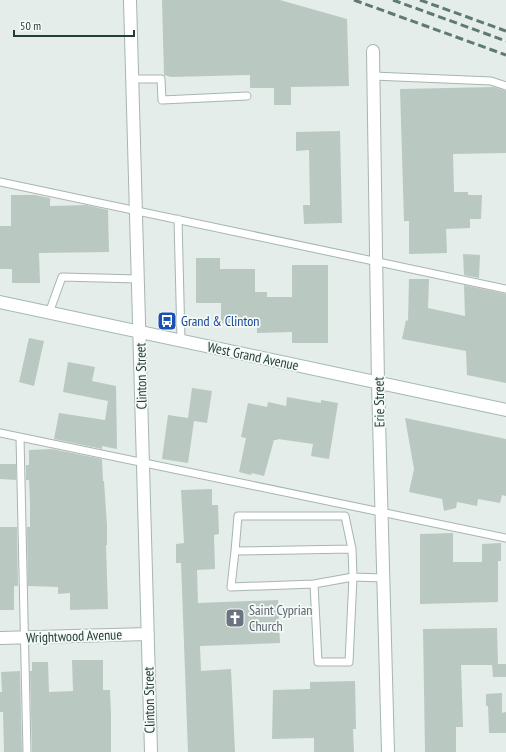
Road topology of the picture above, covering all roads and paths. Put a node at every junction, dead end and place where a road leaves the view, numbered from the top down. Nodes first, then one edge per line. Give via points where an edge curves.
1 (130, 0) edge
2 (373, 51) dead end
3 (373, 76) junction
4 (132, 78) junction
5 (506, 86) edge
6 (247, 96) dead end
7 (0, 182) edge
8 (136, 210) junction
9 (178, 219) junction
10 (376, 261) junction
11 (138, 279) junction
12 (506, 289) edge
13 (0, 302) edge
14 (49, 313) junction
15 (140, 332) junction
16 (181, 340) junction
17 (378, 383) junction
18 (506, 410) edge
19 (0, 433) edge
20 (20, 437) junction
21 (143, 463) junction
22 (382, 512) junction
23 (506, 538) edge
24 (352, 549) junction
25 (235, 551) junction
26 (353, 577) junction
27 (383, 578) junction
28 (314, 584) junction
29 (148, 634) junction
30 (0, 638) edge
31 (24, 638) junction
32 (27, 752) edge
33 (151, 752) edge
34 (388, 752) edge

1 - 4 street, Clinton Street
2 - 3 street, Erie Street
3 - 5 lane via 491,81
3 - 10 street, Erie Street
4 - 6 lane via 161,78 162,100
4 - 8 street, Clinton Street
7 - 8 lane
8 - 9 lane
8 - 11 street, Clinton Street
9 - 10 lane
9 - 16 lane
10 - 12 lane
10 - 17 street, Erie Street
11 - 14 lane via 62,277
11 - 15 street, Clinton Street
13 - 14 street, West Grand Avenue
14 - 15 street, West Grand Avenue
15 - 16 street, West Grand Avenue
15 - 21 street, Clinton Street
16 - 17 street, West Grand Avenue
17 - 18 street, West Grand Avenue
17 - 22 street, Erie Street
19 - 20 lane
20 - 21 lane
20 - 31 lane
21 - 22 lane
21 - 29 street, Clinton Street
22 - 23 lane
22 - 27 street, Erie Street
24 - 25 lane
24 - 25 lane via 345,516 238,516
24 - 26 lane
25 - 28 lane via 231,587
26 - 27 lane
26 - 28 lane
26 - 28 lane via 349,662 318,662
27 - 34 street, Erie Street
29 - 31 street, Wrightwood Avenue
29 - 33 street, Clinton Street
30 - 31 street, Wrightwood Avenue
31 - 32 lane

